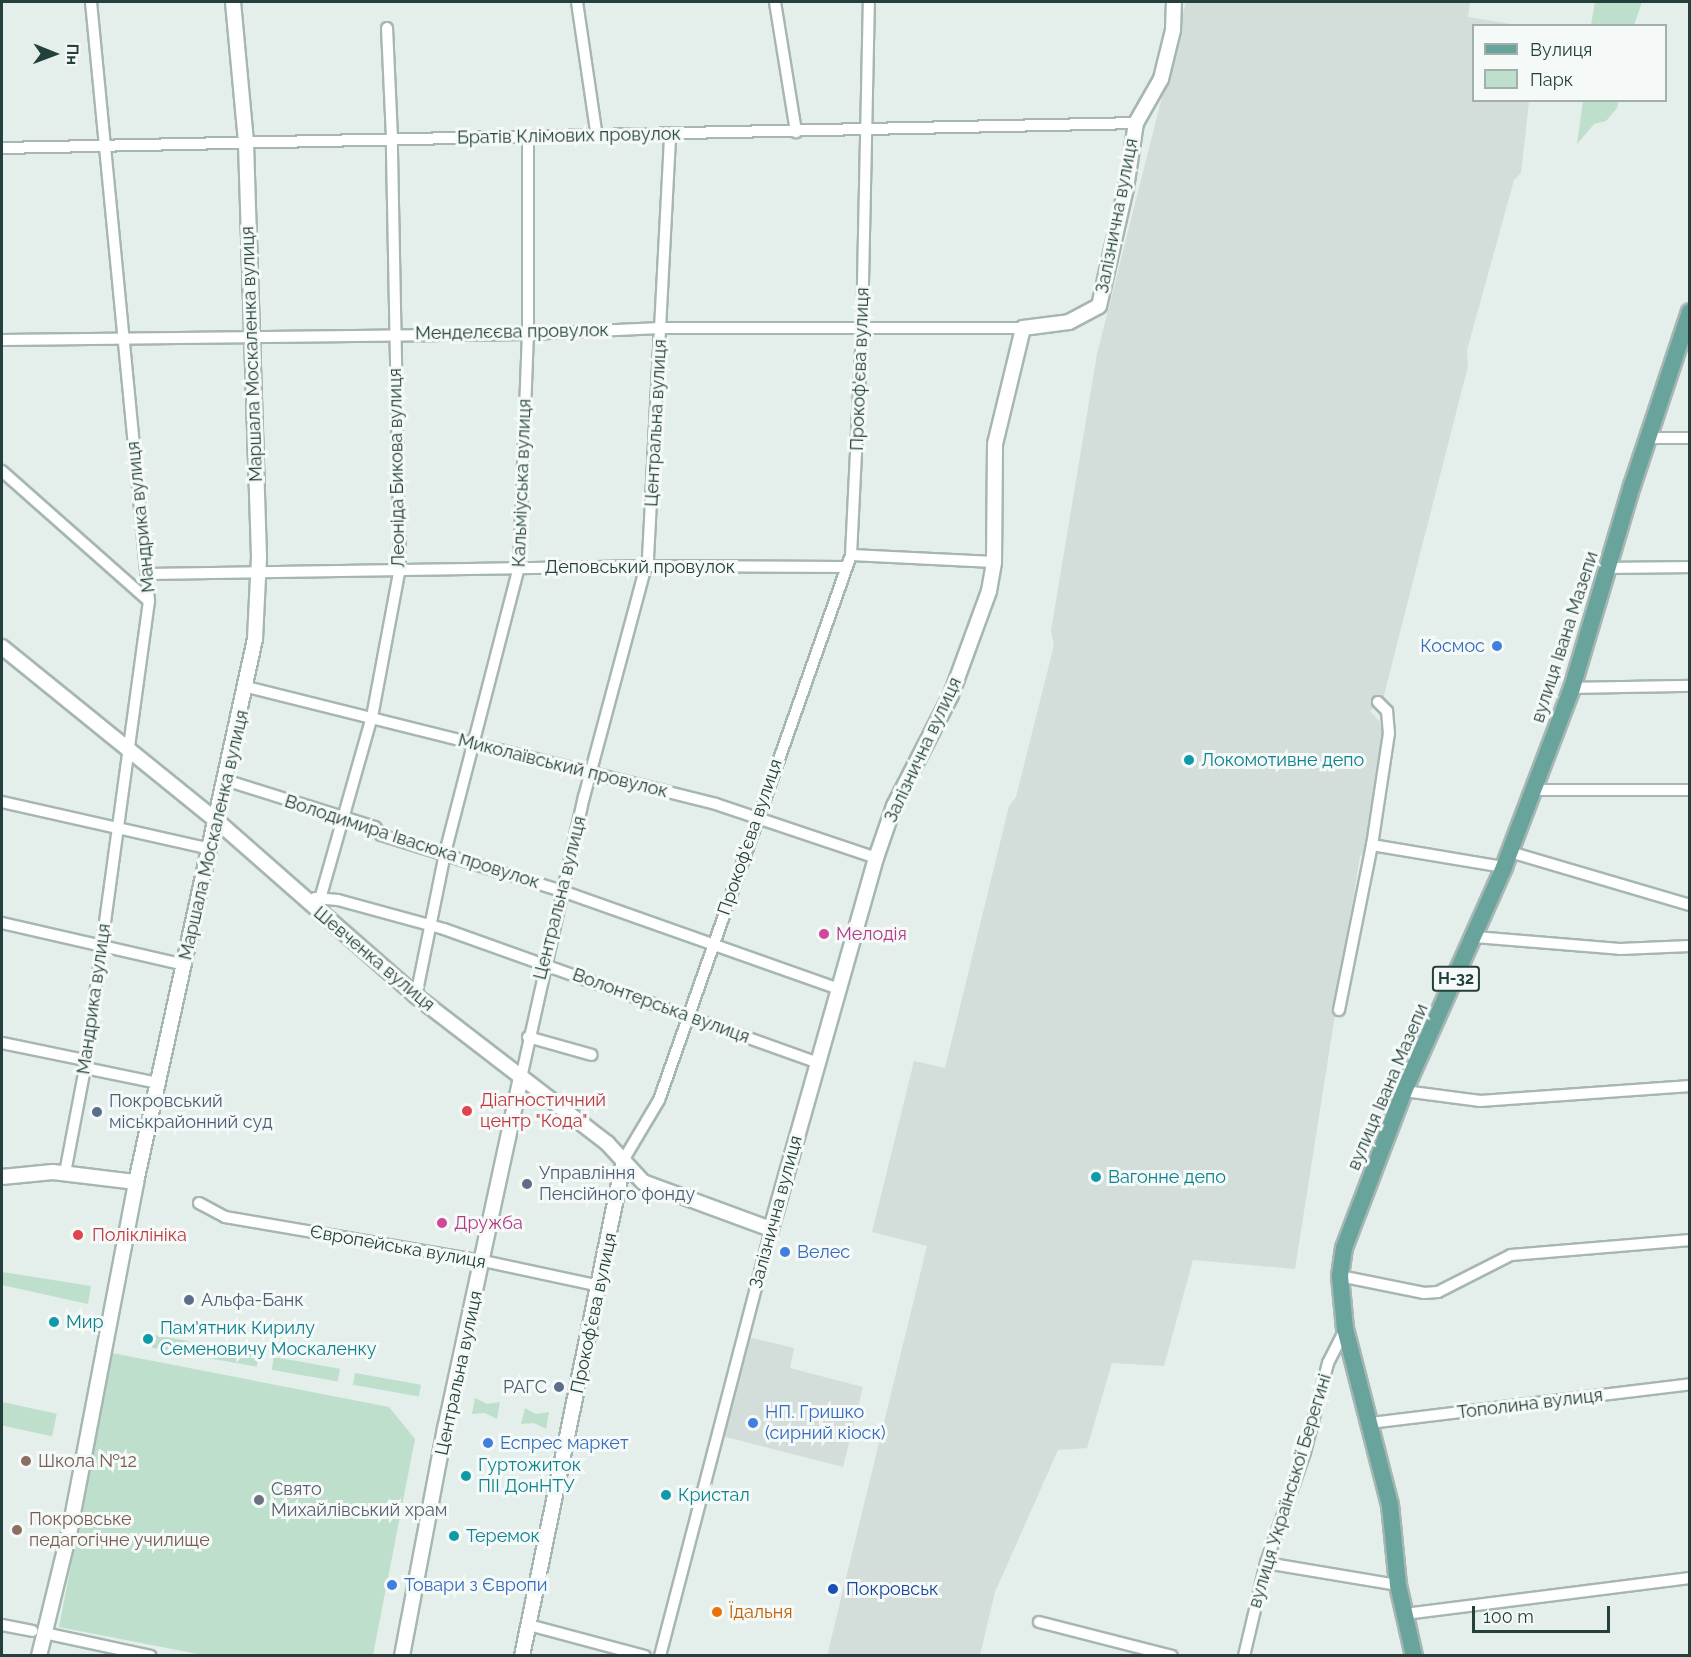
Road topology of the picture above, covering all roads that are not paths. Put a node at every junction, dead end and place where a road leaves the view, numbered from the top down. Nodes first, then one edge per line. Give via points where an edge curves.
1 (91, 2) edge
2 (233, 2) edge
3 (577, 2) edge
4 (776, 2) edge
5 (869, 2) edge
6 (1174, 2) edge
7 (387, 28) dead end
8 (1136, 123) junction
9 (868, 131) junction
10 (796, 132) junction
11 (670, 135) junction
12 (597, 137) junction
13 (392, 138) junction
14 (528, 138) junction
15 (246, 142) junction
16 (105, 146) junction
17 (2, 148) edge
18 (1689, 312) edge
19 (1023, 327) junction
20 (661, 328) junction
21 (862, 330) junction
22 (1686, 331) edge
23 (395, 334) junction
24 (528, 334) junction
25 (122, 339) junction
26 (250, 339) junction
27 (2, 340) edge
28 (1647, 438) junction
29 (1689, 438) edge
30 (2, 471) edge
31 (851, 555) junction
32 (994, 562) junction
33 (644, 566) junction
34 (519, 567) junction
35 (845, 567) junction
36 (1608, 567) junction
37 (1689, 567) edge
38 (400, 568) junction
39 (259, 571) junction
40 (148, 574) junction
41 (149, 601) junction
42 (2, 647) edge
43 (1689, 686) edge
44 (247, 687) junction
45 (1572, 688) junction
46 (1378, 702) dead end
47 (372, 717) junction
48 (472, 741) junction
49 (130, 754) junction
50 (590, 774) junction
51 (225, 780) junction
52 (1534, 790) junction
53 (1689, 790) edge
54 (2, 802) edge
55 (340, 817) junction
56 (756, 818) junction
57 (217, 821) junction
58 (119, 829) junction
59 (1372, 845) junction
60 (210, 849) junction
61 (445, 853) junction
62 (876, 858) junction
63 (1507, 860) junction
64 (562, 891) junction
65 (297, 895) junction
66 (320, 899) junction
67 (1689, 905) edge
68 (2, 923) edge
69 (432, 925) junction
70 (1475, 937) junction
71 (101, 945) junction
72 (1689, 946) edge
73 (712, 947) junction
74 (545, 963) junction
75 (185, 965) junction
76 (838, 989) junction
77 (416, 996) junction
78 (1339, 1010) dead end
79 (688, 1018) junction
80 (528, 1037) junction
81 (2, 1043) edge
82 (592, 1055) dead end
83 (816, 1062) junction
84 (85, 1064) junction
85 (521, 1078) junction
86 (158, 1083) junction
87 (1689, 1086) edge
88 (1404, 1091) junction
89 (624, 1159) junction
90 (65, 1173) junction
91 (2, 1177) edge
92 (135, 1182) junction
93 (199, 1203) dead end
94 (771, 1229) junction
95 (1689, 1240) edge
96 (483, 1261) junction
97 (1340, 1276) junction
98 (600, 1286) junction
99 (1345, 1329) junction
100 (1689, 1384) edge
101 (1370, 1423) junction
102 (1266, 1563) junction
103 (1689, 1578) edge
104 (1398, 1585) junction
105 (1405, 1614) junction
106 (1039, 1622) dead end
107 (2, 1625) edge
108 (529, 1625) junction
109 (38, 1632) junction
110 (39, 1656) edge
111 (151, 1656) edge
112 (402, 1656) edge
113 (522, 1656) edge
114 (645, 1656) edge
115 (660, 1656) edge
116 (1172, 1656) edge
117 (1244, 1656) edge
118 (1414, 1656) edge

1 - 16 street, Мандрика вулиця
2 - 15 street, Маршала Москаленка вулиця
3 - 12 street
4 - 10 street
5 - 9 street, Прокоф'єва вулиця
6 - 8 street, Залізнична вулиця via 1173,30 1161,79
7 - 13 street, Леоніда Бикова вулиця
8 - 9 street, Братів Клімових провулок
8 - 19 street, Залізнична вулиця via 1126,188 1099,306 1069,322
9 - 10 street, Братів Клімових провулок
9 - 21 street, Прокоф'єва вулиця
10 - 11 street, Братів Клімових провулок
11 - 12 street, Братів Клімових провулок
11 - 20 street, Центральна вулиця
12 - 14 street, Братів Клімових провулок
13 - 14 street, Братів Клімових провулок
13 - 15 street, Братів Клімових провулок
13 - 23 street, Леоніда Бикова вулиця
14 - 24 street, Кальміуська вулиця
15 - 16 street, Братів Клімових провулок
15 - 26 street, Маршала Москаленка вулиця
16 - 17 street, Братів Клімових провулок
16 - 25 street, Мандрика вулиця
18 - 22 main road, вулиця Івана Мазепи / Н-32
19 - 21 street, Менделєєва провулок
19 - 32 street, Залізнична вулиця via 995,444
20 - 21 street, Менделєєва провулок
20 - 24 street, Менделєєва провулок
20 - 33 street, Центральна вулиця via 648,558
21 - 31 street, Прокоф'єва вулиця
22 - 28 main road, вулиця Івана Мазепи / Н-32
23 - 24 street, Менделєєва провулок
23 - 26 street, Менделєєва провулок
23 - 38 street, Леоніда Бикова вулиця
24 - 34 street, Кальміуська вулиця
25 - 26 street, Менделєєва провулок
25 - 27 street, Менделєєва провулок
25 - 40 street, Мандрика вулиця
26 - 39 street, Маршала Москаленка вулиця
28 - 29 street
28 - 36 main road, вулиця Івана Мазепи / Н-32
30 - 41 street
31 - 32 street
31 - 35 street, Прокоф'єва вулиця
32 - 62 street, Залізнична вулиця via 989,591 951,695 894,806
33 - 34 street, Деповський провулок
33 - 35 street, Деповський провулок
33 - 50 street, Центральна вулиця
34 - 38 street, Деповський провулок
34 - 48 street, Кальміуська вулиця
35 - 56 street, Прокоф'єва вулиця
36 - 37 street
36 - 45 main road, вулиця Івана Мазепи / Н-32
38 - 39 street, Деповський провулок
38 - 47 street, Леоніда Бикова вулиця
39 - 40 street, Деповський провулок
39 - 44 street, Маршала Москаленка вулиця via 255,639
40 - 41 street, Мандрика вулиця
41 - 49 street, Мандрика вулиця
42 - 49 street, Шевченка вулиця
43 - 45 street
44 - 47 street, Миколаївський провулок
44 - 51 street, Маршала Москаленка вулиця
45 - 52 main road, вулиця Івана Мазепи / Н-32
46 - 59 street via 1387,711 1389,733
47 - 48 street, Миколаївський провулок
47 - 55 street, Леоніда Бикова вулиця
48 - 50 street, Миколаївський провулок
48 - 61 street, Кальміуська вулиця
49 - 57 street, Шевченка вулиця
49 - 58 street, Мандрика вулиця
50 - 56 street, Миколаївський провулок via 716,804
50 - 64 street, Центральна вулиця
51 - 55 street, Володимира Івасюка провулок
51 - 57 street, Маршала Москаленка вулиця
52 - 53 street
52 - 63 main road, вулиця Івана Мазепи / Н-32
54 - 58 street
55 - 61 street, Володимира Івасюка провулок via 375,827 381,836
55 - 66 street, Леоніда Бикова вулиця
56 - 62 street, Миколаївський провулок
56 - 73 street, Прокоф'єва вулиця
57 - 60 street, Маршала Москаленка вулиця
57 - 65 street, Шевченка вулиця
58 - 60 street
58 - 71 street, Мандрика вулиця
59 - 63 street
59 - 78 street
60 - 75 street, Маршала Москаленка вулиця
61 - 64 street, Володимира Івасюка провулок
61 - 69 street, Кальміуська вулиця
62 - 76 street, Залізнична вулиця
63 - 67 street
63 - 70 main road, вулиця Івана Мазепи / Н-32
64 - 73 street, Володимира Івасюка провулок
64 - 74 street, Центральна вулиця
65 - 66 street, Волонтерська вулиця
65 - 77 street, Шевченка вулиця
66 - 69 street, Волонтерська вулиця
68 - 71 street
69 - 74 street, Волонтерська вулиця
69 - 77 street, Кальміуська вулиця
70 - 72 street via 1620,949
70 - 88 main road, вулиця Івана Мазепи / Н-32
71 - 75 street
71 - 84 street, Мандрика вулиця
73 - 76 street, Володимира Івасюка провулок
73 - 79 street, Прокоф'єва вулиця
74 - 79 street, Волонтерська вулиця
74 - 80 street, Центральна вулиця
75 - 86 street, Маршала Москаленка вулиця
76 - 83 street, Залізнична вулиця
77 - 85 street, Шевченка вулиця
79 - 83 street, Волонтерська вулиця
79 - 89 street, Прокоф'єва вулиця via 659,1100
80 - 82 street
80 - 85 street, Центральна вулиця
81 - 84 street
83 - 94 street, Залізнична вулиця
84 - 86 street
84 - 90 street, Мандрика вулиця
85 - 89 street, Шевченка вулиця
85 - 96 street, Центральна вулиця
86 - 92 street, Маршала Москаленка вулиця
87 - 88 street via 1490,1101
88 - 97 main road, вулиця Івана Мазепи / Н-32 via 1357,1211
89 - 94 street, Шевченка вулиця via 643,1182 655,1188
89 - 98 street, Прокоф'єва вулиця
90 - 91 street
90 - 92 street
92 - 109 street, Маршала Москаленка вулиця via 70,1528
93 - 96 street, Європейська вулиця via 225,1218
94 - 115 street, Залізнична вулиця
95 - 97 street via 1510,1255 1438,1292 1409,1291
96 - 98 street, Європейська вулиця
96 - 112 street, Центральна вулиця via 445,1429
97 - 99 main road, вулиця Івана Мазепи / Н-32
98 - 108 street, Прокоф'єва вулиця
99 - 101 main road, вулиця Івана Мазепи / Н-32
99 - 102 street, вулиця Української Берегині via 1328,1363 1305,1452
100 - 101 street, Тополина вулиця
101 - 104 main road, вулиця Івана Мазепи / Н-32 via 1390,1505
102 - 104 street
102 - 117 street, вулиця Української Берегині
103 - 105 street
104 - 105 main road, вулиця Івана Мазепи / Н-32
105 - 118 main road, вулиця Івана Мазепи / Н-32
106 - 116 street
107 - 109 street
108 - 113 street, Прокоф'єва вулиця
108 - 114 street
109 - 110 street, Маршала Москаленка вулиця
109 - 111 street

